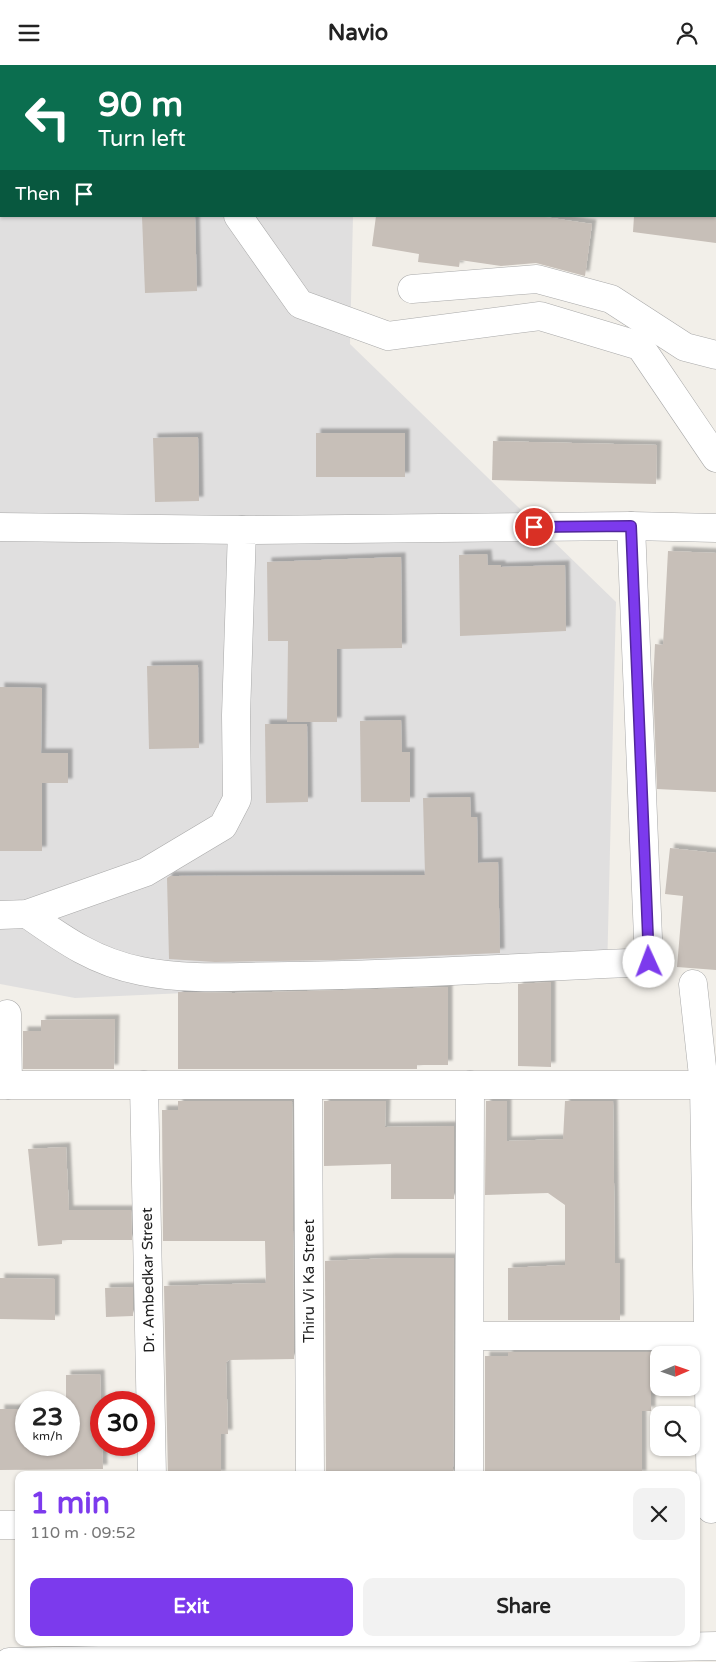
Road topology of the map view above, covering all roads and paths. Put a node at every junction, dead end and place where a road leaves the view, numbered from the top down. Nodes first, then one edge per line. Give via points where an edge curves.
1 (239, 217) edge
2 (412, 289) dead end
3 (716, 355) edge
4 (716, 458) edge
5 (631, 526) junction
6 (0, 527) edge
7 (716, 528) edge
8 (242, 530) junction
9 (27, 914) junction
10 (0, 915) edge
11 (693, 984) dead end
12 (7, 1014) dead end
13 (4, 1085) edge
14 (144, 1085) junction
15 (470, 1085) junction
16 (710, 1085) edge
17 (308, 1086) junction
18 (471, 1336) junction
19 (709, 1336) junction
20 (152, 1471) edge
21 (310, 1471) edge
22 (469, 1471) edge
23 (708, 1509) edge
24 (0, 1525) edge
25 (15, 1525) edge
26 (716, 1647) edge
27 (9, 1662) edge

1 - 4 street via 300,304 388,336 540,315 640,345
2 - 3 street via 537,279 610,299 685,347
5 - 7 street
5 - 8 street
5 - 9 street via 649,962 192,977 141,971 100,959 72,946
6 - 8 street
8 - 9 street via 236,715 238,799 223,825 146,872
9 - 10 street
11 - 16 street
12 - 13 street
13 - 14 street
14 - 17 street
14 - 20 street, Dr. Ambedkar Street
15 - 16 street
15 - 17 street
15 - 18 street
16 - 19 street
17 - 21 street, Thiru Vi Ka Street
18 - 19 street
18 - 22 street
19 - 23 street
24 - 25 street
26 - 27 street

